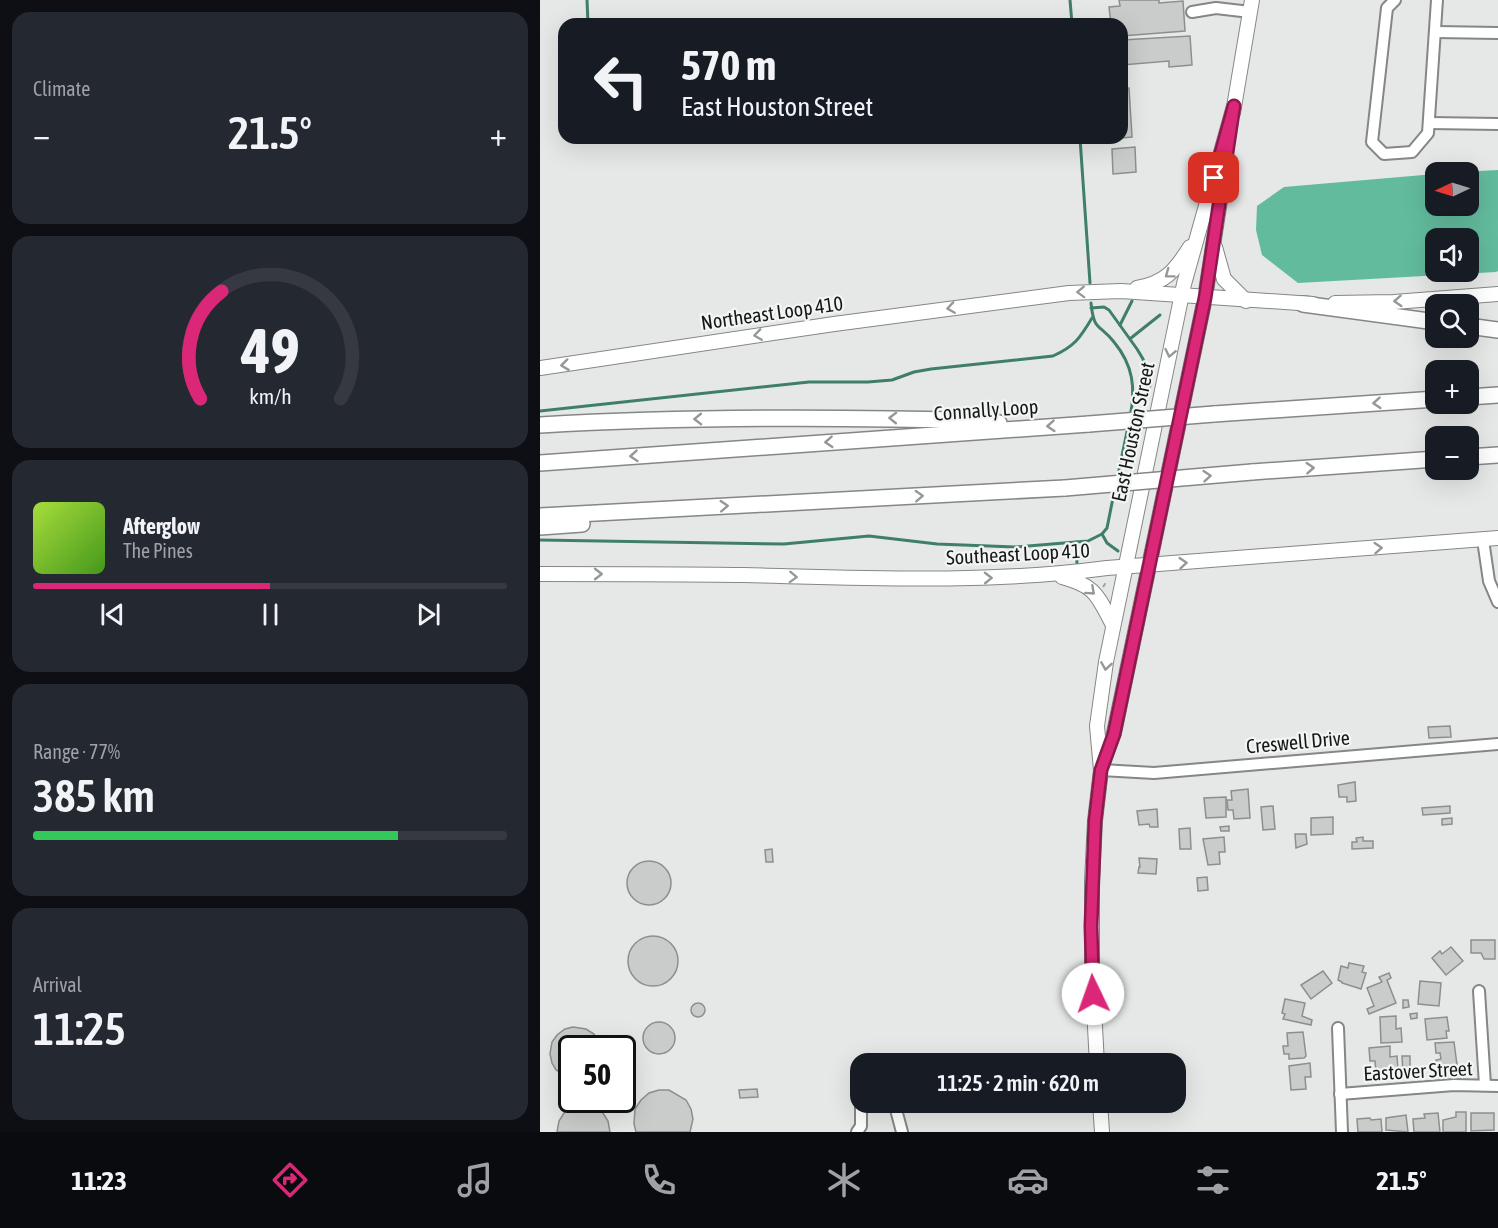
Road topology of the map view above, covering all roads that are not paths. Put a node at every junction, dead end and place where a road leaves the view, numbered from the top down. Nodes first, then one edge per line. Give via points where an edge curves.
1 (1395, 0) edge
2 (1437, 0) edge
3 (1251, 6) edge
4 (1192, 12) dead end
5 (1435, 32) junction
6 (1498, 33) edge
7 (1234, 106) junction
8 (1429, 123) junction
9 (1498, 124) edge
10 (1199, 233) junction
11 (1213, 243) junction
12 (1121, 291) junction
13 (1498, 294) edge
14 (1182, 296) junction
15 (1205, 298) junction
16 (1246, 301) junction
17 (1303, 304) junction
18 (1425, 321) edge
19 (1479, 327) edge
20 (1498, 330) edge
21 (540, 368) edge
22 (1498, 395) edge
23 (1479, 396) edge
24 (1425, 400) edge
25 (540, 425) edge
26 (1013, 429) junction
27 (1498, 455) edge
28 (1479, 456) edge
29 (1425, 460) edge
30 (540, 463) edge
31 (682, 509) junction
32 (540, 516) edge
33 (540, 527) edge
34 (1498, 538) edge
35 (1483, 540) junction
36 (1148, 566) junction
37 (1125, 567) junction
38 (540, 574) edge
39 (1054, 575) junction
40 (1498, 602) edge
41 (1113, 625) junction
42 (1498, 744) edge
43 (1101, 770) junction
44 (1479, 991) dead end
45 (1338, 1028) dead end
46 (1096, 1053) edge
47 (1485, 1085) junction
48 (1498, 1086) edge
49 (1340, 1094) junction
50 (861, 1113) edge
51 (898, 1113) edge
52 (1101, 1113) edge
53 (858, 1132) edge
54 (902, 1132) edge
55 (1102, 1132) edge
56 (1342, 1132) edge

1 - 8 street via 1387,8 1372,142 1384,154 1412,152 1428,133
2 - 5 street
3 - 4 street
3 - 7 main road, East Houston Street
5 - 6 street
5 - 8 street
7 - 10 main road, East Houston Street
7 - 11 main road, East Houston Street
8 - 9 street
10 -> 12 main road via 1178,267 1165,278 1149,286
10 - 14 main road, East Houston Street
11 - 15 main road, East Houston Street
11 - 16 main road via 1224,279
12 - 14 main road
12 -> 21 main road, Northeast Loop 410 via 1009,300
13 -> 17 main road
14 - 15 main road
14 -> 37 main road, East Houston Street
15 - 16 main road
15 - 36 main road, East Houston Street
16 - 17 main road
17 - 18 highway
19 - 20 highway
22 - 23 highway
24 -> 26 highway, Connally Loop, bridge
26 -> 25 highway via 993,421 786,417
26 -> 30 highway, Connally Loop
27 - 28 highway
31 -> 29 highway, bridge via 1065,488
31 - 32 highway
31 - 33 highway via 609,522
34 - 35 main road, Southeast Loop 410
36 -> 35 main road, Southeast Loop 410
35 - 40 street via 1489,580
36 - 37 main road, Southeast Loop 410
36 - 43 main road, East Houston Street via 1114,734
37 - 39 main road, Southeast Loop 410
37 - 41 main road, East Houston Street
38 -> 39 main road, Southeast Loop 410 via 882,579
39 -> 41 main road via 1081,582 1096,594
41 -> 43 main road, East Houston Street via 1097,726
42 - 43 street, Creswell Drive via 1154,773
43 - 46 main road, East Houston Street via 1091,926
44 - 47 street
45 - 49 street
47 - 48 street, Eastover Street
47 - 49 street, Eastover Street
49 - 56 street
50 - 53 street
51 - 54 street
52 - 55 main road

